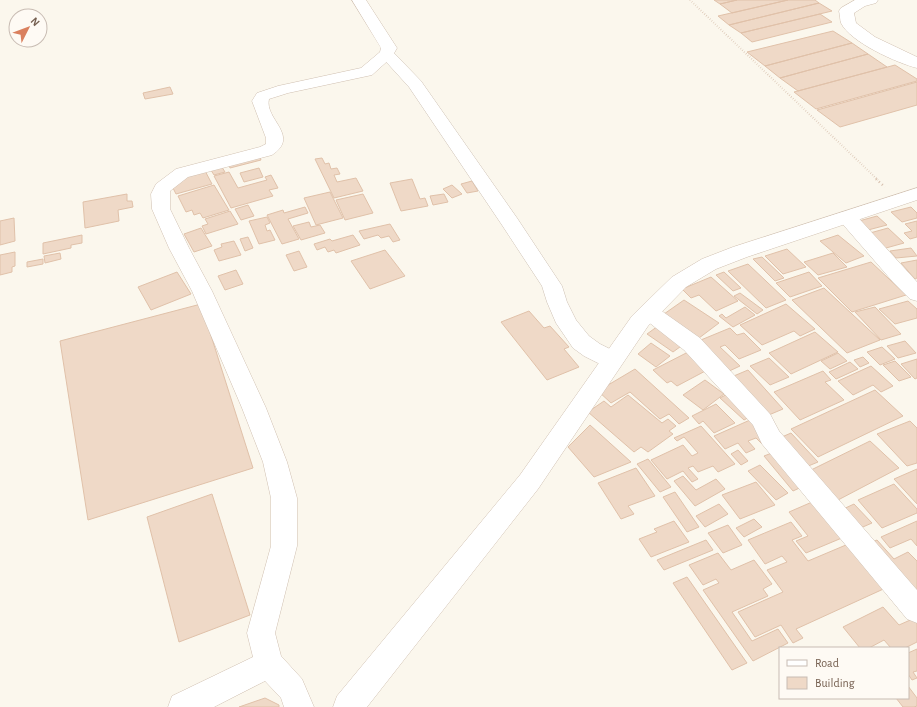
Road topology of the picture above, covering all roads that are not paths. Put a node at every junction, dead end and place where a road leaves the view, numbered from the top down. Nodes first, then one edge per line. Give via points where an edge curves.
1 (359, 0) edge
2 (871, 0) edge
3 (387, 54) junction
4 (917, 63) edge
5 (917, 194) edge
6 (847, 217) junction
7 (917, 294) edge
8 (649, 312) junction
9 (612, 360) junction
10 (917, 610) edge
11 (269, 664) junction
12 (184, 707) edge
13 (299, 707) edge
14 (348, 707) edge

1 - 3 street via 389,48
2 - 4 street via 846,11 848,24 893,53
3 - 9 street via 415,84 510,222 552,286 567,323 581,342
3 - 11 street via 366,72 284,89 263,96 261,106 275,138 274,146 266,151 182,173 162,188 160,194 161,210 202,292 254,408 275,462 284,498 284,546 261,633
5 - 6 street
6 - 7 street
6 - 8 street via 708,264 679,282
8 - 9 street
8 - 10 street via 692,344 762,420 770,437
9 - 14 street via 529,482
11 - 12 street
11 - 13 street via 292,689

